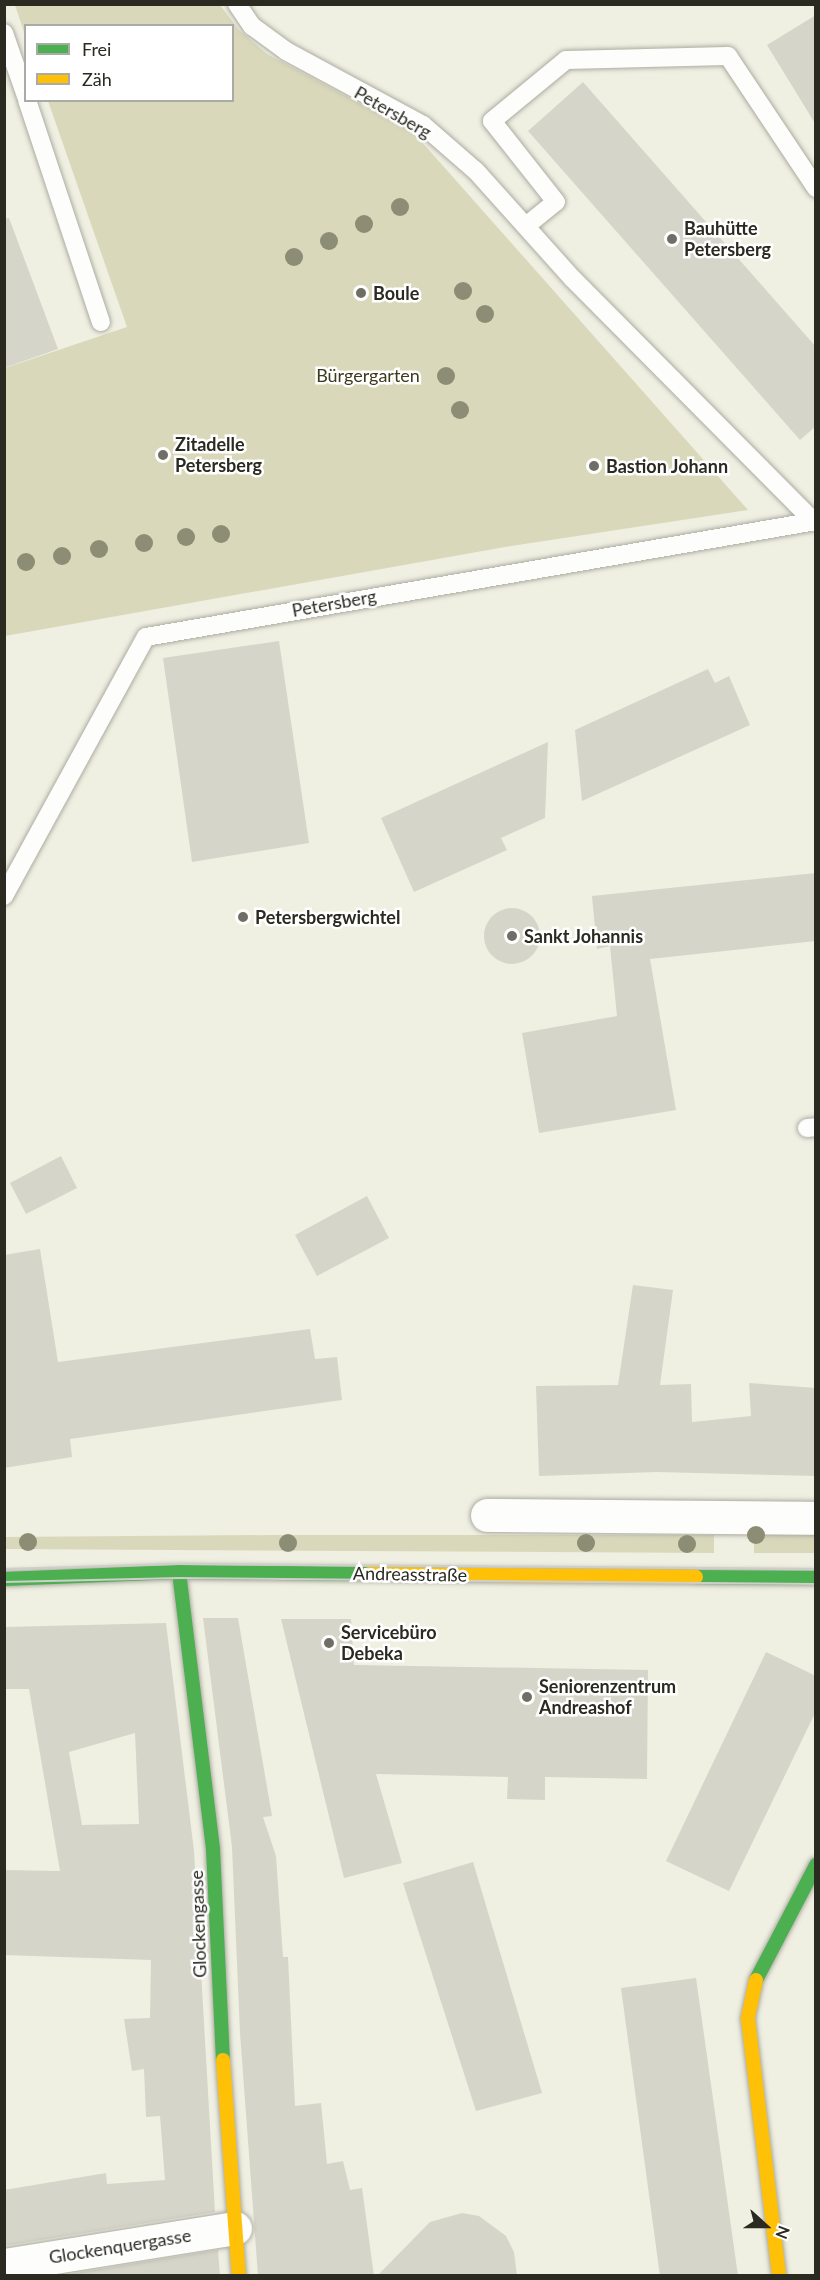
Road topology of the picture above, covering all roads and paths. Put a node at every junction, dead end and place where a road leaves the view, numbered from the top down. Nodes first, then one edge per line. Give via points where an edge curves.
1 (237, 4) edge
2 (4, 33) edge
3 (24, 90) edge
4 (28, 102) edge
5 (816, 188) edge
6 (526, 226) junction
7 (101, 322) dead end
8 (814, 521) edge
9 (4, 896) edge
10 (488, 1515) dead end
11 (816, 1518) edge
12 (179, 1572) junction
13 (816, 1578) edge
14 (4, 1579) edge
15 (816, 1866) edge
16 (235, 2228) junction
17 (4, 2265) edge
18 (239, 2276) edge
19 (779, 2276) edge

1 - 6 lane, Petersberg via 252,26 286,51 423,125 476,171
2 - 3 lane
4 - 7 lane
5 - 6 lane via 728,56 566,60 492,121 556,202
6 - 8 lane, Petersberg via 573,279
8 - 9 lane, Petersberg via 146,636
10 - 11 street
12 - 13 street, Andreasstraße
12 - 14 street, Andreasstraße
12 - 16 street, Glockengasse via 213,1849
15 - 19 street via 753,1986 748,2019
16 - 17 street, Glockenquergasse
16 - 18 street, Glockengasse

